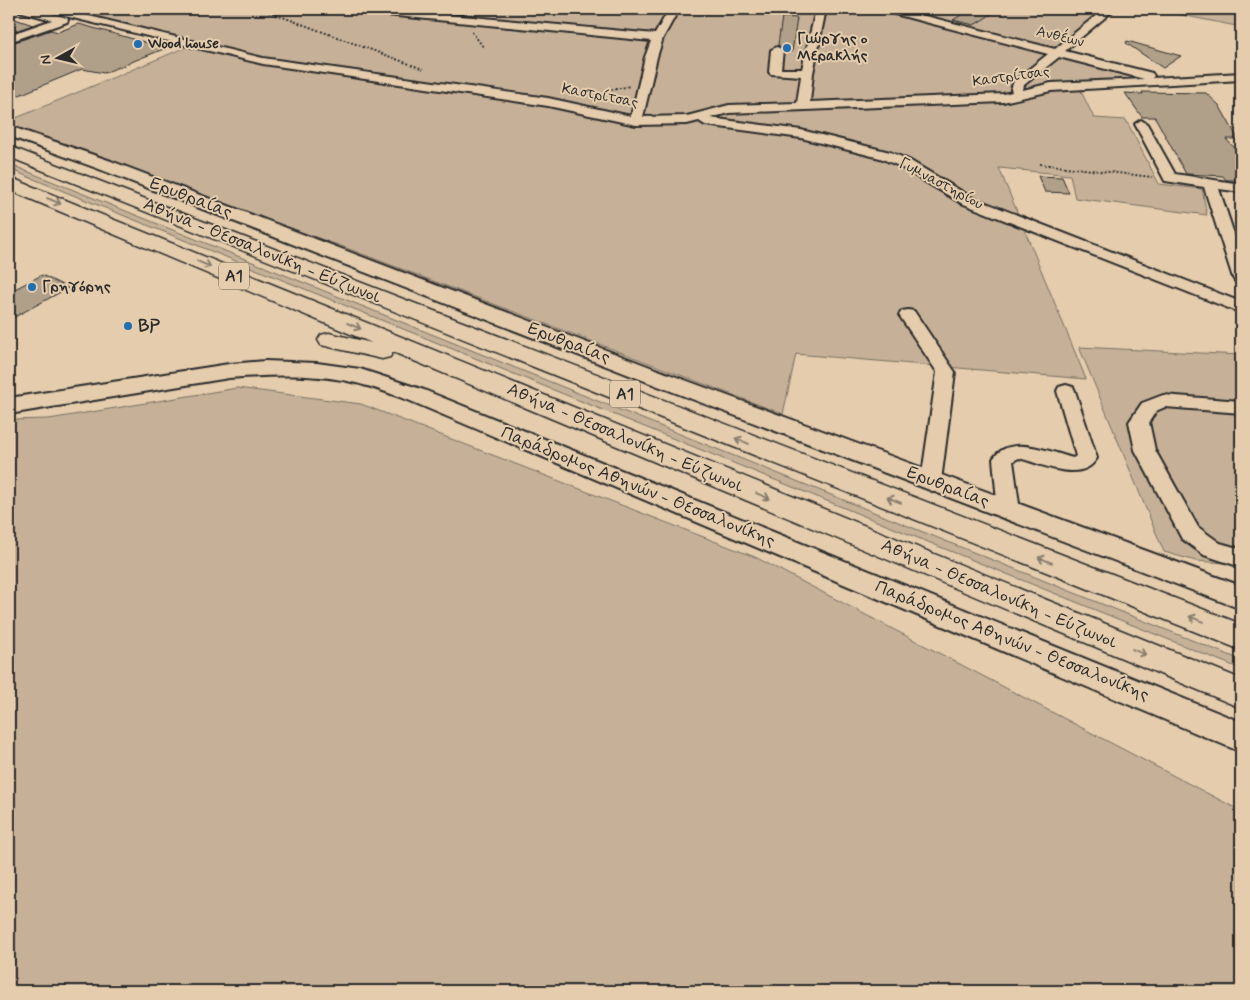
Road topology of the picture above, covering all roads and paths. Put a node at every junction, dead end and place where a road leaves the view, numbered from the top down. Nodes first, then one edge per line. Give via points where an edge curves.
1 (23, 9) edge
2 (261, 9) edge
3 (356, 9) edge
4 (424, 9) edge
5 (672, 9) edge
6 (821, 9) edge
7 (887, 9) edge
8 (1110, 9) edge
9 (57, 14) edge
10 (414, 15) junction
11 (9, 27) edge
12 (658, 38) junction
13 (9, 39) edge
14 (777, 50) dead end
15 (1058, 51) junction
16 (429, 71) dead end
17 (807, 73) junction
18 (1241, 77) edge
19 (1167, 81) junction
20 (1019, 94) junction
21 (803, 105) junction
22 (686, 120) junction
23 (636, 121) junction
24 (1141, 124) dead end
25 (9, 131) edge
26 (9, 151) edge
27 (1040, 164) dead end
28 (1170, 178) junction
29 (9, 183) edge
30 (1210, 184) junction
31 (1241, 188) edge
32 (1241, 278) edge
33 (1241, 308) edge
34 (908, 315) dead end
35 (329, 340) dead end
36 (459, 370) junction
37 (1066, 391) dead end
38 (9, 406) edge
39 (1241, 407) edge
40 (932, 481) junction
41 (1009, 511) junction
42 (1241, 558) edge
43 (1241, 598) edge
44 (1241, 637) edge
45 (1241, 694) edge
46 (1241, 737) edge

1 - 9 street, Καστρίτσας
2 - 16 path
3 - 10 street
4 - 10 street
5 - 12 street
6 - 17 street
7 - 15 street, Ανθέων
8 - 15 street
9 - 11 street
9 - 13 street
9 - 23 street, Καστρίτσας via 272,63 548,102
10 - 12 street
12 - 23 street
14 - 17 street via 775,72
15 - 19 street, Ανθέων
15 - 20 street via 1018,84
17 - 21 street
18 - 19 street, Καστρίτσας
19 - 20 street, Καστρίτσας via 1051,87
20 - 21 street, Καστρίτσας via 979,99
21 - 22 street, Καστρίτσας via 729,109
22 - 23 street, Καστρίτσας
22 - 33 street, Γυμναστηρίου via 716,121 801,134 886,156 966,200
24 - 28 street
25 - 40 main road, Ερυθραίας
44 -> 26 highway, Αθήνα - Θεσσαλονίκη - Εύζωνοι / Α1
27 - 28 path
28 - 30 street
29 -> 36 highway, Αθήνα - Θεσσαλονίκη - Εύζωνοι / Α1
30 - 31 street
30 - 32 street
34 - 40 street via 946,372
35 - 36 highway
36 -> 45 highway, Αθήνα - Θεσσαλονίκη - Εύζωνοι / Α1
37 - 41 street via 1087,458 1074,465 1019,451 1008,454 1003,460
38 - 46 main road, Παράδρομος Αθηνών - Θεσσαλονίκης via 239,370 317,370 360,376 416,395
39 - 42 street via 1163,401 1149,408 1139,422 1145,450 1190,534 1212,548
40 - 41 main road, Ερυθραίας
41 - 43 main road, Ερυθραίας

